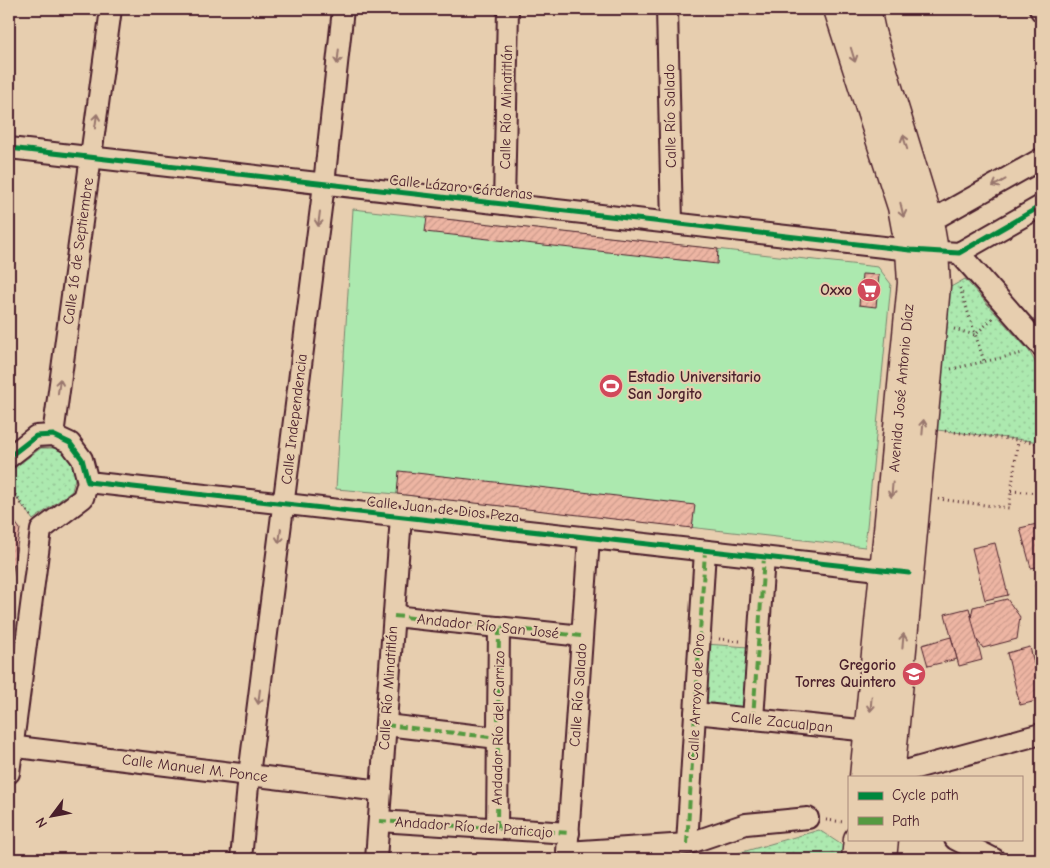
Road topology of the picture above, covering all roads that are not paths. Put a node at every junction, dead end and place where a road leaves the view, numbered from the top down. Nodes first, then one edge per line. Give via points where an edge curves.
1 (110, 9) edge
2 (343, 9) edge
3 (508, 9) edge
4 (667, 9) edge
5 (838, 9) edge
6 (866, 9) edge
7 (9, 148) edge
8 (91, 158) junction
9 (1041, 159) edge
10 (324, 184) junction
11 (504, 204) junction
12 (1041, 206) edge
13 (929, 222) junction
14 (672, 223) junction
15 (934, 251) junction
16 (1035, 349) edge
17 (53, 435) junction
18 (9, 457) edge
19 (88, 482) junction
20 (284, 504) junction
21 (401, 517) junction
22 (590, 538) junction
23 (704, 550) junction
24 (764, 557) junction
25 (896, 572) junction
26 (394, 616) junction
27 (499, 627) junction
28 (582, 636) junction
29 (695, 713) junction
30 (753, 719) junction
31 (386, 725) junction
32 (868, 731) junction
33 (1041, 734) edge
34 (498, 738) junction
35 (10, 746) edge
36 (9, 773) edge
37 (249, 775) junction
38 (877, 775) edge
39 (381, 791) junction
40 (808, 818) dead end
41 (379, 821) junction
42 (496, 828) junction
43 (884, 840) edge
44 (957, 840) edge
45 (568, 842) junction
46 (687, 844) junction
47 (241, 859) edge
48 (376, 859) edge
49 (882, 859) edge
50 (994, 859) edge

8 -> 1 street, Calle 16 de Septiembre
2 -> 10 street, Calle Independencia
3 - 11 street, Calle Río Minatitlán
4 - 14 street, Calle Río Salado
5 -> 15 street, Avenida José Antonio Díaz via 902,207
13 -> 6 street, Avenida José Antonio Díaz
7 - 8 street, Calle Lázaro Cárdenas
8 - 10 street, Calle Lázaro Cárdenas
17 -> 8 street, Calle 16 de Septiembre
9 -> 13 street
10 - 11 street, Calle Lázaro Cárdenas
10 -> 20 street, Calle Independencia
11 - 14 street, Calle Lázaro Cárdenas
12 - 15 street
13 - 15 street, Avenida José Antonio Díaz
14 - 15 street, Calle Lázaro Cárdenas
15 - 16 street
15 - 25 street, Avenida José Antonio Díaz via 912,283
17 - 18 street via 36,436
17 - 19 street via 70,443 82,459
19 - 20 street, Calle Juan de Dios Peza
19 - 35 street via 83,498 41,530
20 - 21 street, Calle Juan de Dios Peza
20 -> 37 street, Calle Independencia
21 - 22 street, Calle Juan de Dios Peza
21 - 26 street, Calle Río Minatitlán
22 - 23 street, Calle Juan de Dios Peza
22 - 28 street, Calle Río Salado
23 - 24 street, Calle Juan de Dios Peza
23 - 29 street, Calle Arroyo de Oro
24 - 25 street, Calle Juan de Dios Peza
24 - 30 street
25 -> 32 street, Avenida José Antonio Díaz
38 -> 25 street, Avenida José Antonio Díaz
26 - 27 street, Andador Río San José
26 - 31 street, Calle Río Minatitlán
27 - 28 street, Andador Río San José
27 - 34 street, Andador Río del Carrizo
28 - 45 street, Calle Río Salado
29 - 30 street, Calle Zacualpan
29 - 46 street, Calle Arroyo de Oro
30 - 32 street, Calle Zacualpan
31 - 34 street
31 - 39 street, Calle Río Minatitlán
32 - 38 street, Avenida José Antonio Díaz
33 - 38 street
34 - 42 street, Andador Río del Carrizo
35 - 36 street
35 - 37 street, Calle Manuel M. Ponce
37 - 39 street, Calle Manuel M. Ponce
37 - 47 street, Calle Independencia
39 - 41 street, Calle Río Minatitlán
40 - 46 street, Andador Río del Paticajo via 746,824
41 - 42 street, Andador Río del Paticajo
41 - 48 street, Calle Río Minatitlán
42 - 45 street, Andador Río del Paticajo
43 - 49 street
44 - 50 street
45 - 46 street, Andador Río del Paticajo

